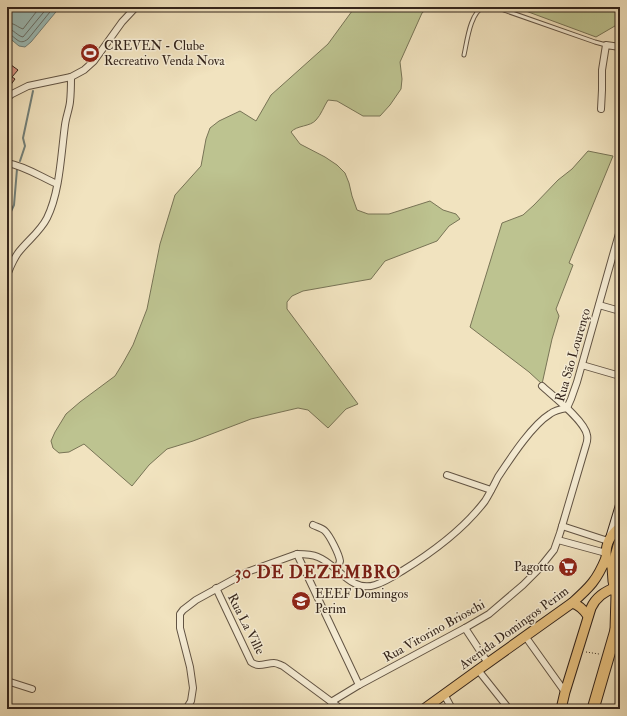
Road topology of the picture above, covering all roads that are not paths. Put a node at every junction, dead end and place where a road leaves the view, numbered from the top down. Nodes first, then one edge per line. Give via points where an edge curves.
1 (136, 7) edge
2 (484, 7) edge
3 (492, 7) edge
4 (606, 45) junction
5 (620, 47) edge
6 (464, 55) dead end
7 (71, 77) junction
8 (7, 98) edge
9 (601, 109) dead end
10 (7, 163) edge
11 (57, 184) junction
12 (620, 230) edge
13 (7, 275) edge
14 (599, 305) junction
15 (620, 311) edge
16 (582, 365) junction
17 (620, 376) edge
18 (542, 386) dead end
19 (567, 408) junction
20 (447, 475) dead end
21 (491, 490) junction
22 (620, 505) edge
23 (313, 525) dead end
24 (562, 526) junction
25 (620, 527) edge
26 (613, 539) edge
27 (558, 540) junction
28 (297, 554) junction
29 (606, 555) junction
30 (337, 571) junction
31 (615, 587) edge
32 (216, 588) junction
33 (572, 603) junction
34 (588, 616) junction
35 (618, 626) edge
36 (465, 628) junction
37 (525, 636) junction
38 (488, 663) junction
39 (478, 670) junction
40 (7, 680) edge
41 (359, 685) junction
42 (32, 689) dead end
43 (565, 692) junction
44 (444, 694) junction
45 (331, 702) junction
46 (620, 705) edge
47 (186, 709) edge
48 (340, 709) edge
49 (424, 709) edge
50 (452, 709) edge
51 (509, 709) edge
52 (560, 709) edge
53 (593, 709) edge
54 (619, 709) edge

1 - 7 street via 122,22 94,62
2 - 6 lane via 477,11 474,18
3 - 4 lane
4 - 5 street
4 - 9 street via 602,70
7 - 8 street via 28,86
7 - 11 street via 70,103
10 - 11 street
11 - 13 street via 46,220 17,255
12 - 14 street, Rua São Lourenço
14 - 15 street
14 - 16 street, Rua São Lourenço
16 - 17 street
16 - 19 street, Rua São Lourenço
18 - 19 street
19 - 21 street via 554,411 541,421 505,466
19 - 24 street, Rua São Lourenço via 582,424 588,437
20 - 21 street
21 - 30 street via 479,508 449,538 388,579 367,587
22 - 26 street
23 - 30 street via 325,531 333,543 340,561
24 - 26 street
24 - 27 street, Rua Vitorino Brioschi
25 - 26 main road
26 - 29 main road
26 - 31 highway
27 - 29 street
27 - 36 street, Rua Vitorino Brioschi via 547,559 523,585 489,614
28 - 30 street via 318,557
28 - 32 street via 247,572
28 - 41 street
29 - 31 main road
29 - 33 main road, Avenida Domingos Perim via 596,579
31 - 34 main road via 596,600
31 - 35 highway
32 - 45 street, Rua La Ville via 251,662 257,665 274,663 283,666
32 - 47 street via 187,606 180,614 180,628 193,688 191,701
33 - 34 main road
33 - 37 main road, Avenida Domingos Perim
34 - 43 main road
35 - 53 highway
36 - 38 street
36 - 41 street, Rua Vitorino Brioschi
37 - 38 main road, Avenida Domingos Perim
37 - 43 street
38 - 39 main road, Avenida Domingos Perim
39 - 44 main road, Avenida Domingos Perim
39 - 51 street
40 - 42 street
41 - 45 street, Rua Vitorino Brioschi
43 - 52 main road
44 - 49 main road, Avenida Domingos Perim
44 - 50 street
45 - 48 street, Rua La Ville
46 - 54 street

